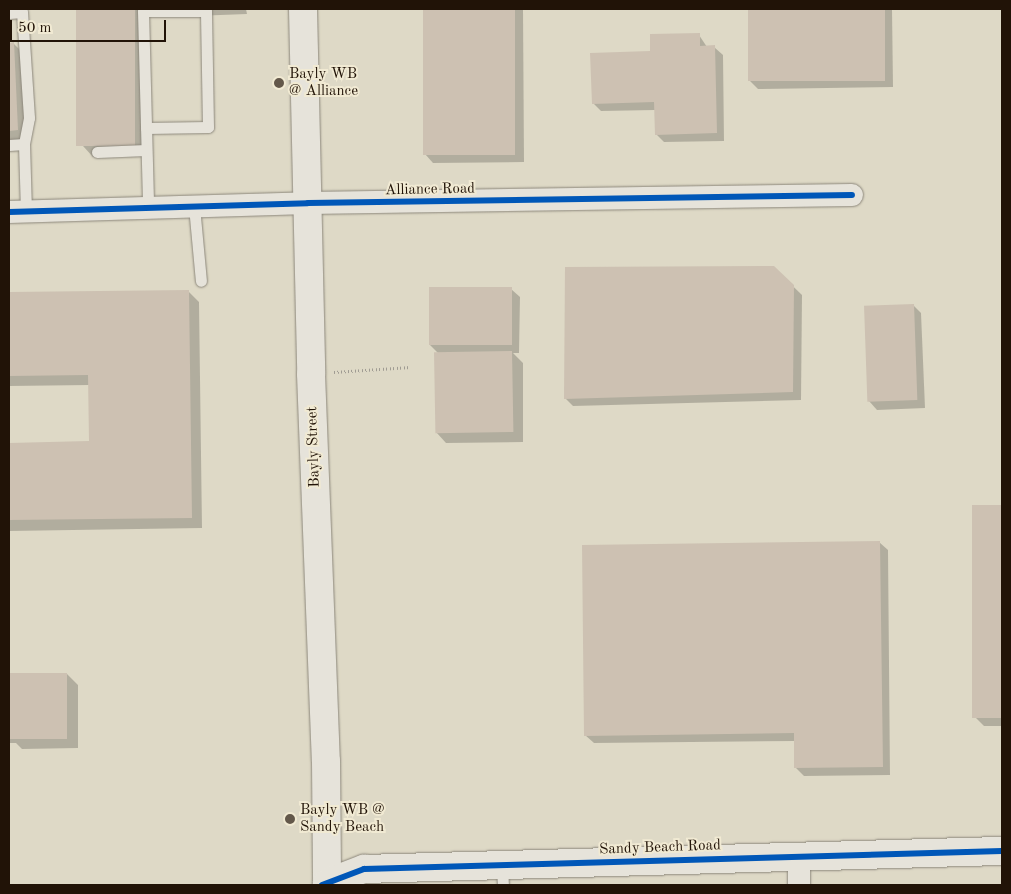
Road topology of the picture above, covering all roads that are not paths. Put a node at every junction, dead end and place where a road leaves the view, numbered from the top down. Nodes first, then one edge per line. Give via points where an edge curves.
1 (303, 9) edge
2 (9, 13) edge
3 (146, 128) junction
4 (24, 144) junction
5 (9, 145) edge
6 (146, 150) junction
7 (97, 152) dead end
8 (852, 195) dead end
9 (308, 203) junction
10 (194, 206) junction
11 (148, 208) junction
12 (17, 212) edge
13 (201, 281) dead end
14 (1002, 851) edge
15 (798, 855) junction
16 (502, 876) edge
17 (325, 885) edge
18 (799, 885) edge

1 - 9 main road, Bayly Street
2 - 4 lane via 22,12 29,118
3 - 3 lane via 143,11 206,11 208,128
3 - 6 lane
4 - 5 lane
4 - 12 lane
6 - 7 lane
6 - 11 lane
8 - 9 street, Alliance Road
9 - 10 street, Alliance Road
9 - 17 main road, Bayly Street via 311,374 326,760
10 - 11 street, Alliance Road
10 - 13 lane
11 - 12 street, Alliance Road
14 - 15 main road, Sandy Beach Road
15 - 16 main road, Sandy Beach Road
15 - 18 street
16 - 17 main road, Sandy Beach Road via 364,869

